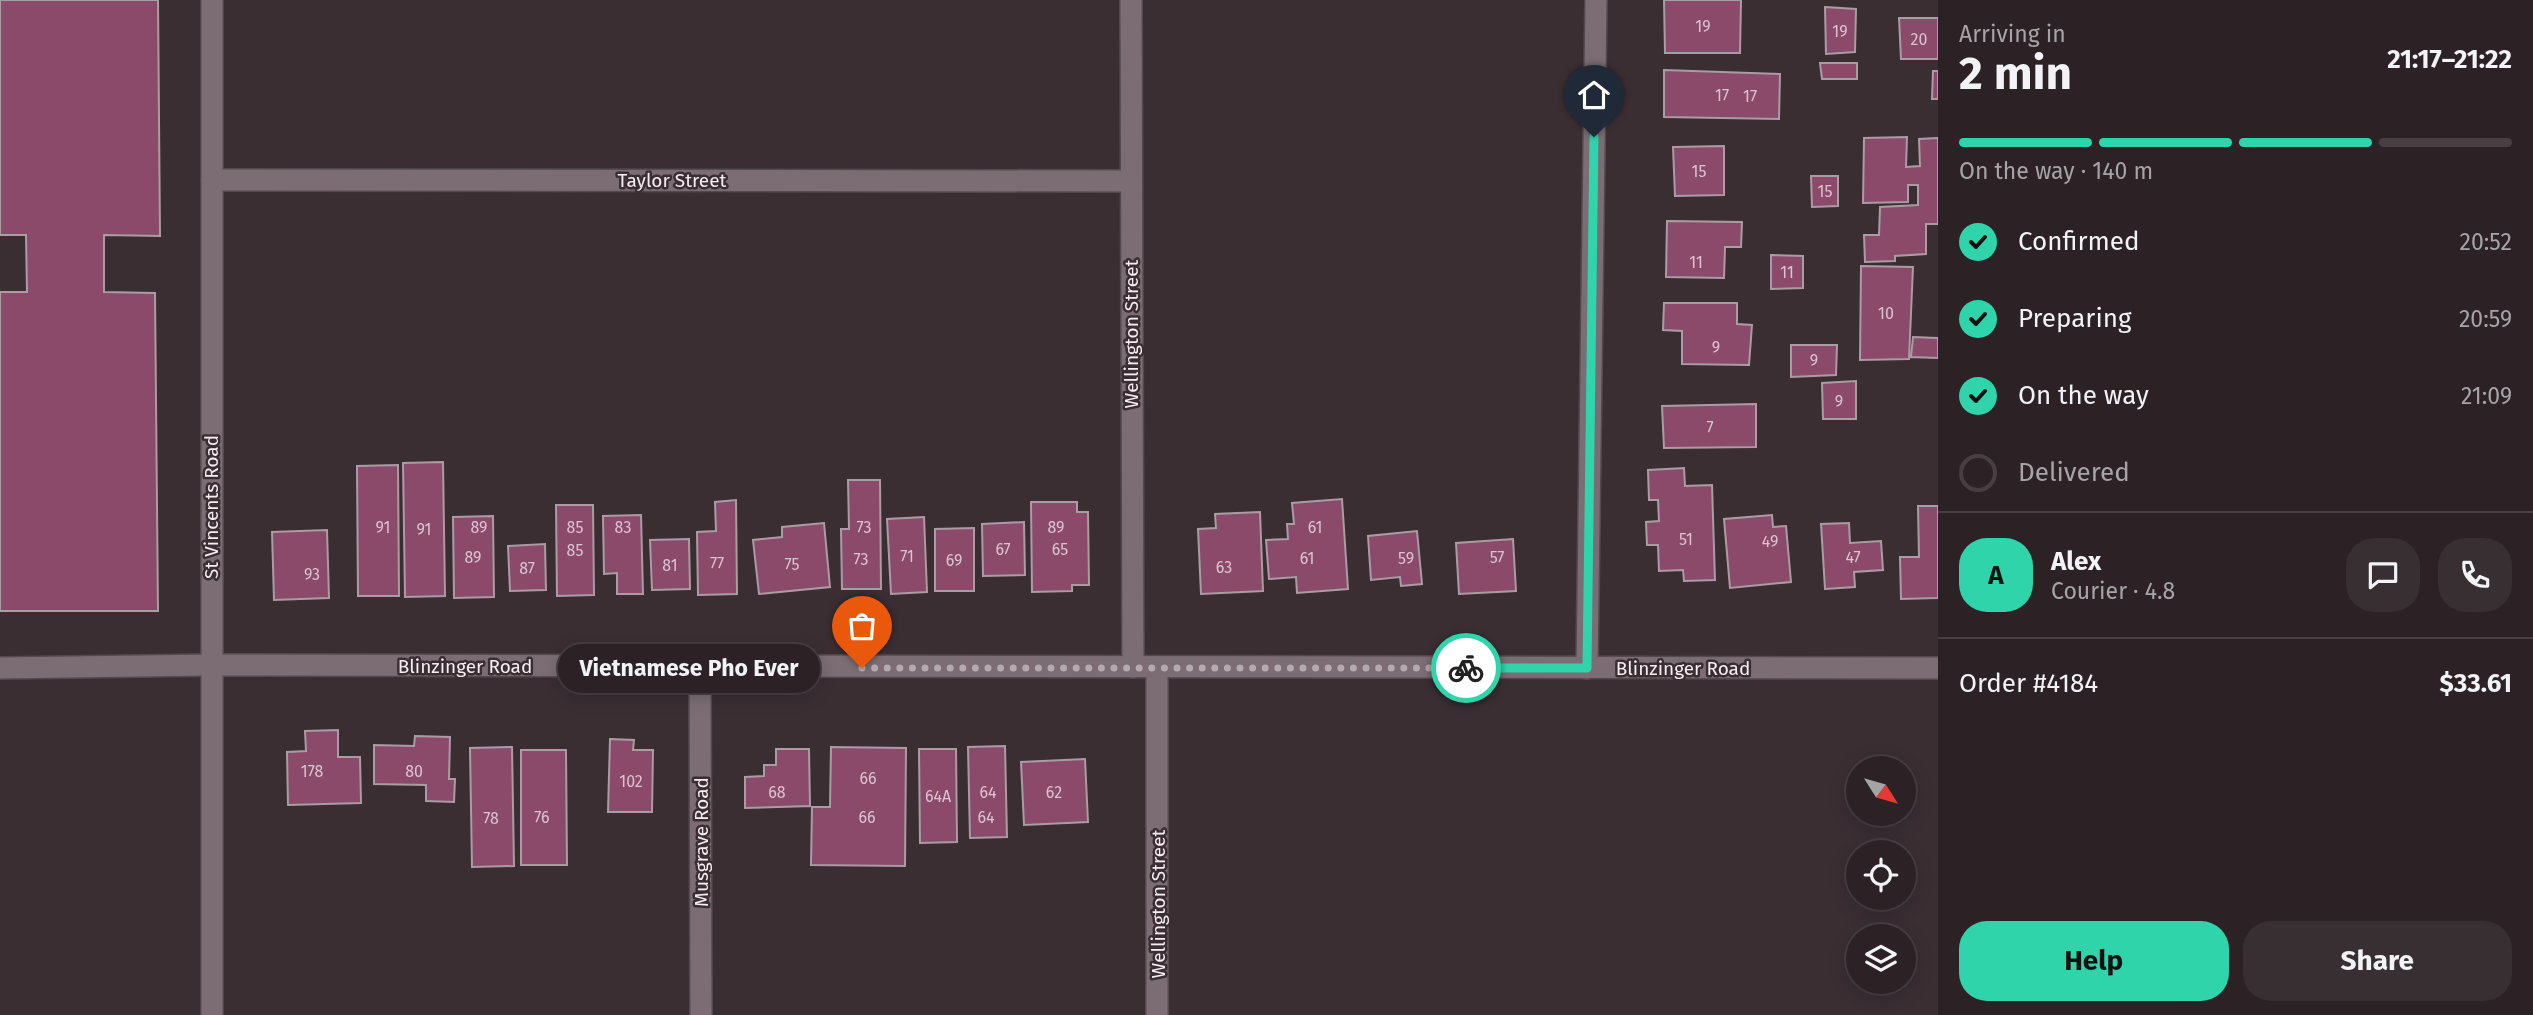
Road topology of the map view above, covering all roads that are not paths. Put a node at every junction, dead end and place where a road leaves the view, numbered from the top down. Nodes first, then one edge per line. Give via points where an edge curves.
1 (212, 0) edge
2 (1131, 0) edge
3 (1596, 0) edge
4 (212, 180) junction
5 (1131, 181) junction
6 (211, 665) junction
7 (1133, 667) junction
8 (1157, 667) junction
9 (0, 668) edge
10 (700, 668) junction
11 (1587, 668) junction
12 (1938, 668) edge
13 (212, 1015) edge
14 (701, 1015) edge
15 (1157, 1015) edge

1 - 4 street, St Vincents Road
2 - 5 street, Wellington Street
3 - 11 street
4 - 5 street, Taylor Street
4 - 6 street, St Vincents Road
5 - 7 street, Wellington Street
6 - 9 street, Blinzinger Road
6 - 10 street, Blinzinger Road
6 - 13 street, St Vincents Road
7 - 8 street, Blinzinger Road
7 - 10 street, Blinzinger Road
8 - 11 street, Blinzinger Road
8 - 15 street, Wellington Street
10 - 14 street, Musgrave Road
11 - 12 street, Blinzinger Road

